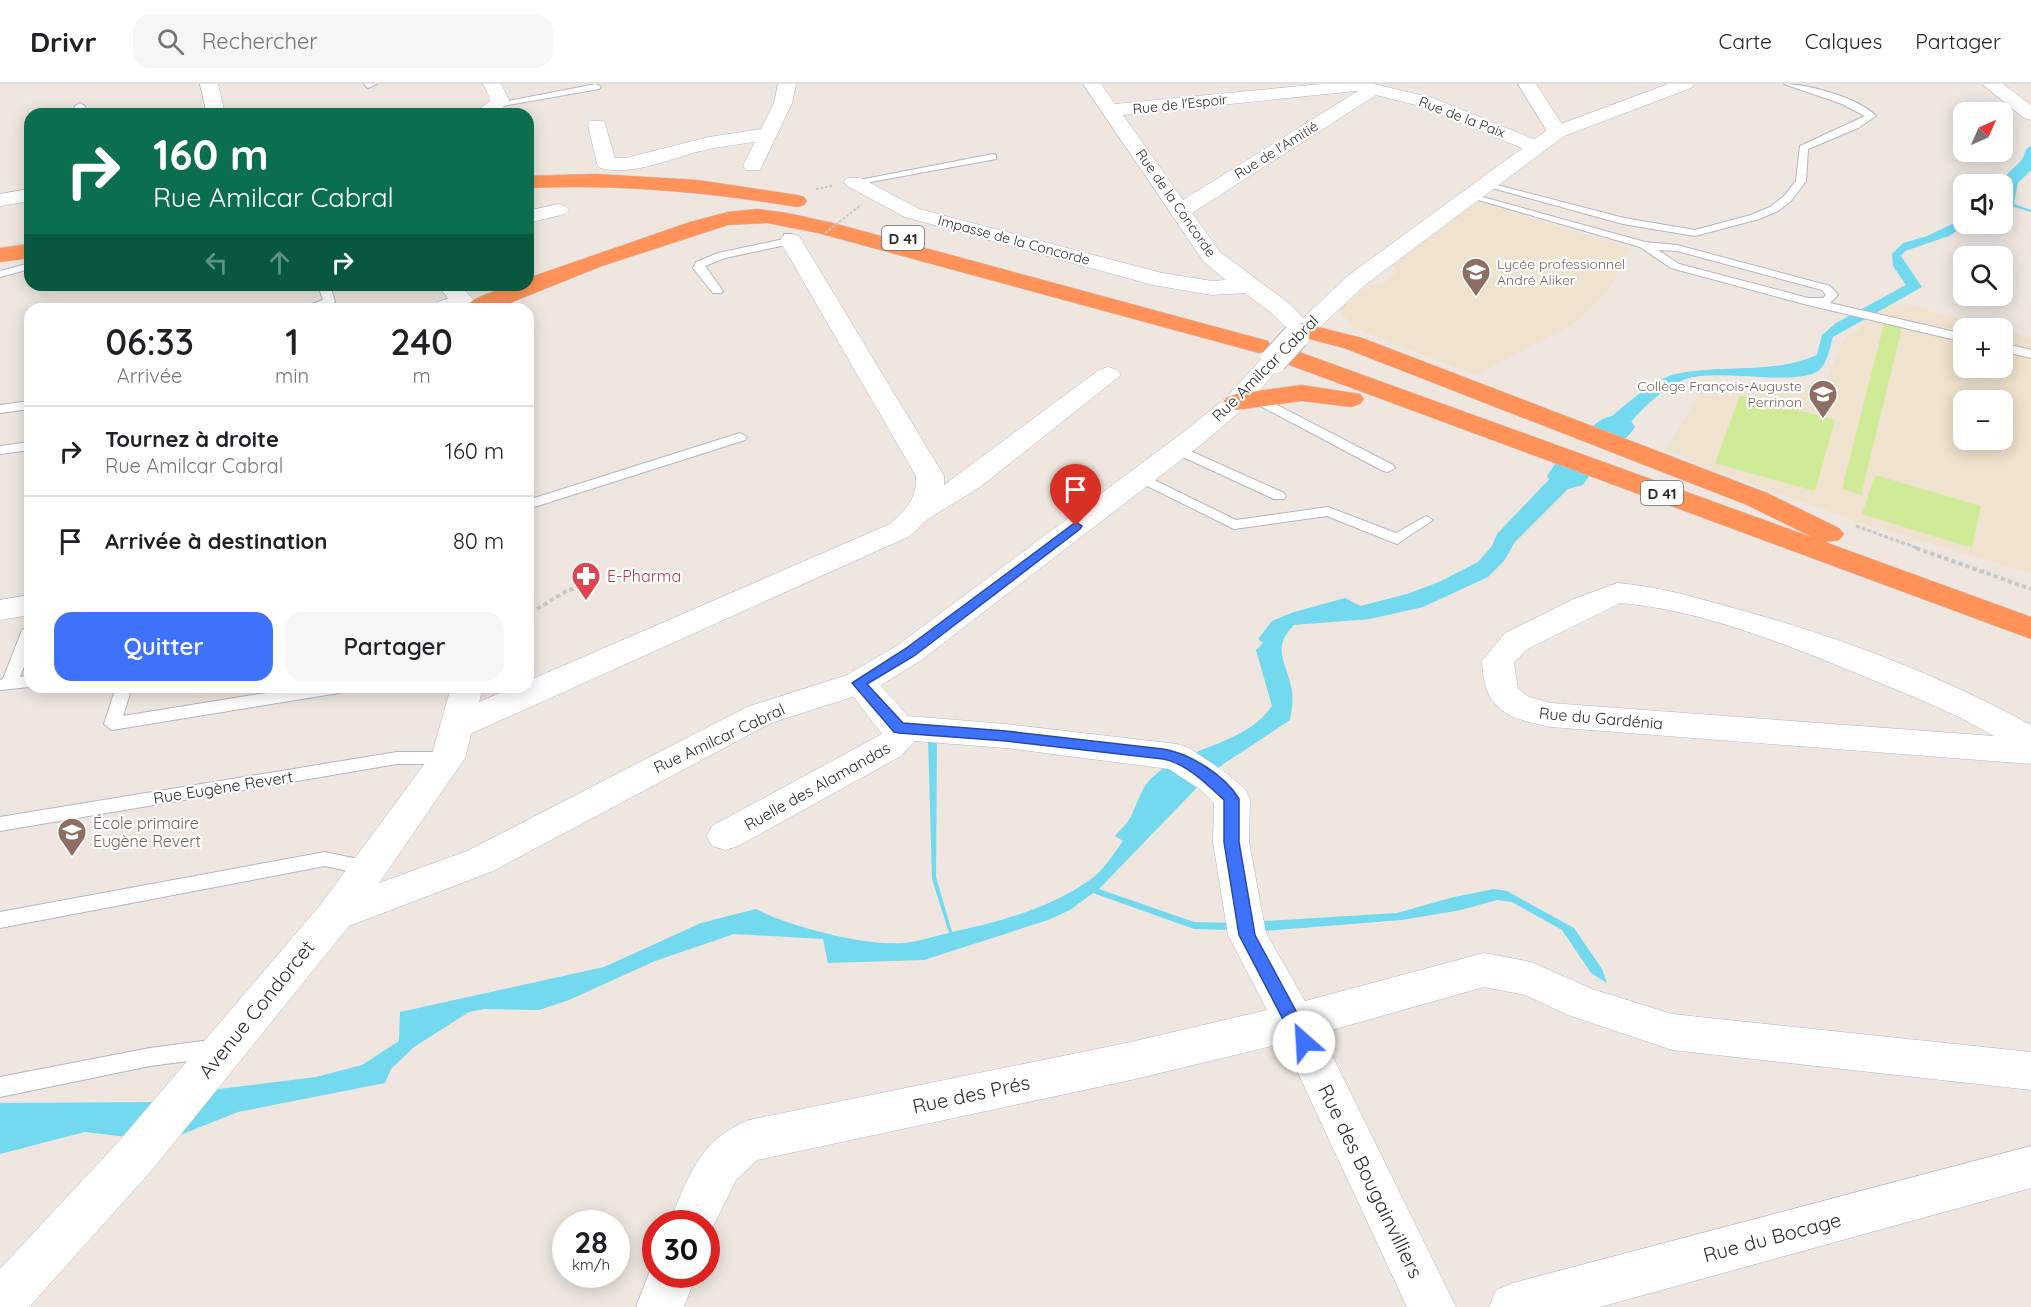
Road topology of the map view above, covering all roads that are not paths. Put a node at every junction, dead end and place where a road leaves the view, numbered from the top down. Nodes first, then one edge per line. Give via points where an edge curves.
1 (209, 84) edge
2 (492, 84) edge
3 (787, 84) edge
4 (1092, 84) edge
5 (1527, 84) edge
6 (1685, 84) edge
7 (1788, 84) edge
8 (1991, 84) edge
9 (1360, 86) edge
10 (596, 87) dead end
11 (215, 108) edge
12 (491, 108) edge
13 (495, 108) edge
14 (1112, 111) junction
15 (2031, 114) edge
16 (597, 125) dead end
17 (1557, 132) junction
18 (766, 134) junction
19 (1536, 147) junction
20 (993, 157) dead end
21 (753, 166) dead end
22 (534, 170) edge
23 (534, 182) edge
24 (854, 182) joint
25 (1479, 190) junction
26 (534, 191) edge
27 (24, 196) edge
28 (0, 200) edge
29 (800, 201) junction
30 (558, 210) dead end
31 (861, 211) road end
32 (1181, 211) junction
33 (534, 216) edge
34 (884, 222) dead end
35 (789, 239) joint
36 (24, 243) edge
37 (0, 245) edge
38 (1644, 245) junction
39 (24, 252) edge
40 (0, 255) edge
41 (24, 268) edge
42 (0, 274) edge
43 (534, 282) edge
44 (1249, 286) junction
45 (436, 291) edge
46 (504, 291) edge
47 (717, 291) dead end
48 (1808, 302) junction
49 (452, 303) edge
50 (462, 303) edge
51 (1320, 312) junction
52 (1953, 335) edge
53 (1353, 343) junction
54 (1282, 348) junction
55 (2013, 350) edge
56 (2031, 354) edge
57 (1108, 375) dead end
58 (1351, 399) junction
59 (1246, 400) junction
60 (24, 406) edge
61 (0, 409) edge
62 (740, 437) dead end
63 (24, 447) edge
64 (1177, 449) junction
65 (0, 450) edge
66 (1388, 468) dead end
67 (1140, 477) junction
68 (1279, 496) dead end
69 (534, 503) edge
70 (922, 512) junction
71 (1426, 520) dead end
72 (1851, 544) junction
73 (1888, 576) junction
74 (1936, 593) junction
75 (24, 606) edge
76 (2031, 608) edge
77 (0, 610) edge
78 (2031, 628) edge
79 (2031, 634) edge
80 (24, 643) edge
81 (24, 682) edge
82 (859, 683) junction
83 (4, 685) edge
84 (122, 693) edge
85 (302, 693) edge
86 (465, 693) edge
87 (899, 728) junction
88 (453, 741) junction
89 (2031, 741) edge
90 (2031, 751) edge
91 (0, 824) edge
92 (725, 836) dead end
93 (367, 868) junction
94 (335, 915) junction
95 (0, 920) edge
96 (1294, 1022) junction
97 (221, 1052) junction
98 (2031, 1071) edge
99 (0, 1087) edge
100 (2031, 1167) edge
101 (698, 1210) edge
102 (667, 1288) edge
103 (0, 1304) edge
104 (660, 1307) edge
105 (1432, 1307) edge
106 (1513, 1307) edge

1 - 11 street
2 - 12 street via 500,96
3 - 18 street via 783,103
4 - 14 street, Rue de la Concorde
5 - 17 street
6 - 17 street, Rue Amilcar Cabral
7 - 25 lane via 1871,116 1852,129 1816,139 1803,148 1801,182 1774,209 1755,217 1695,233
8 - 15 street
9 - 14 street, Rue de l'Espoir
9 - 19 street, Rue de la Paix via 1426,102
9 - 32 street, Rue de l'Amitié
10 - 13 lane
14 - 32 street, Rue de la Concorde
16 - 18 street via 607,164 626,164 709,143
17 - 19 street, Rue Amilcar Cabral
18 - 21 street
19 - 25 street, Rue Amilcar Cabral
20 - 24 lane, Impasse de la Concorde
22 - 29 highway via 702,179
23 - 29 highway, D 41 via 666,182
24 - 44 street, Impasse de la Concorde via 912,213 1161,280 1212,288
25 - 38 lane
25 - 51 street, Rue Amilcar Cabral
26 - 54 highway, D 41 via 606,188 669,192 812,214 1064,282
27 - 28 street
29 - 31 highway, D 41
30 - 33 street
32 - 44 street, Rue de la Concorde via 1212,257
34 - 54 highway, D 41 via 1058,268 1195,310
35 - 47 lane via 700,264
35 - 70 street via 930,476
36 - 37 highway
38 - 48 lane via 1676,266
38 - 48 lane via 1689,251 1826,288 1832,295 1826,301
39 - 40 highway
41 - 42 lane
43 - 54 highway via 711,223 763,216 825,228
44 - 54 street, Rue de la Concorde via 1291,315
45 - 49 street
46 - 50 highway
48 - 52 lane
51 - 53 highway via 1337,333
51 - 54 street, Rue Amilcar Cabral
53 - 54 highway
53 - 72 highway via 1757,499
54 - 58 highway
54 - 59 street, Rue Amilcar Cabral
54 - 72 highway, D 41
54 - 73 highway, D 41
55 - 56 lane
57 - 70 street via 970,481
58 - 59 highway via 1302,393
58 - 73 highway via 1462,432
59 - 64 street, Rue Amilcar Cabral
59 - 66 lane
60 - 61 lane
62 - 69 lane
63 - 65 lane
64 - 67 street, Rue Amilcar Cabral
64 - 68 lane
67 - 71 lane via 1233,525 1328,511 1397,538
67 - 82 street, Rue Amilcar Cabral via 909,652
70 - 88 street via 900,530
72 - 76 highway, D 41
73 - 74 highway, D 41
74 - 78 highway, D 41
74 - 79 highway
75 - 77 street
80 - 83 lane
81 - 83 lane
82 - 87 street, Ruelle des Alamandas
82 - 94 street, Rue Amilcar Cabral via 759,715 480,861
84 - 85 lane via 112,724
86 - 88 street, Avenue Condorcet
87 - 92 street, Ruelle des Alamandas via 899,739 889,747
87 - 96 street, Ruelle des Alamandas via 1006,736 1177,757 1213,781 1232,799 1232,842 1245,926
88 - 91 lane, Rue Eugène Revert via 397,758
88 - 93 street, Avenue Condorcet
89 - 90 street, Rue du Gardénia via 1971,707 1790,634 1652,596 1617,592 1516,641 1498,661 1498,684 1503,696 1523,709 1551,715
93 - 94 street, Avenue Condorcet
93 - 95 lane via 325,859
94 - 97 street, Avenue Condorcet
96 - 98 street via 1484,970 1531,979 1582,1003 1672,1032
96 - 101 street, Rue des Prés via 1131,1061 749,1141 725,1158
96 - 105 street, Rue des Bougainvilliers
97 - 99 lane via 150,1057
97 - 103 street, Avenue Condorcet via 136,1155
100 - 106 street, Rue du Bocage
102 - 104 street

